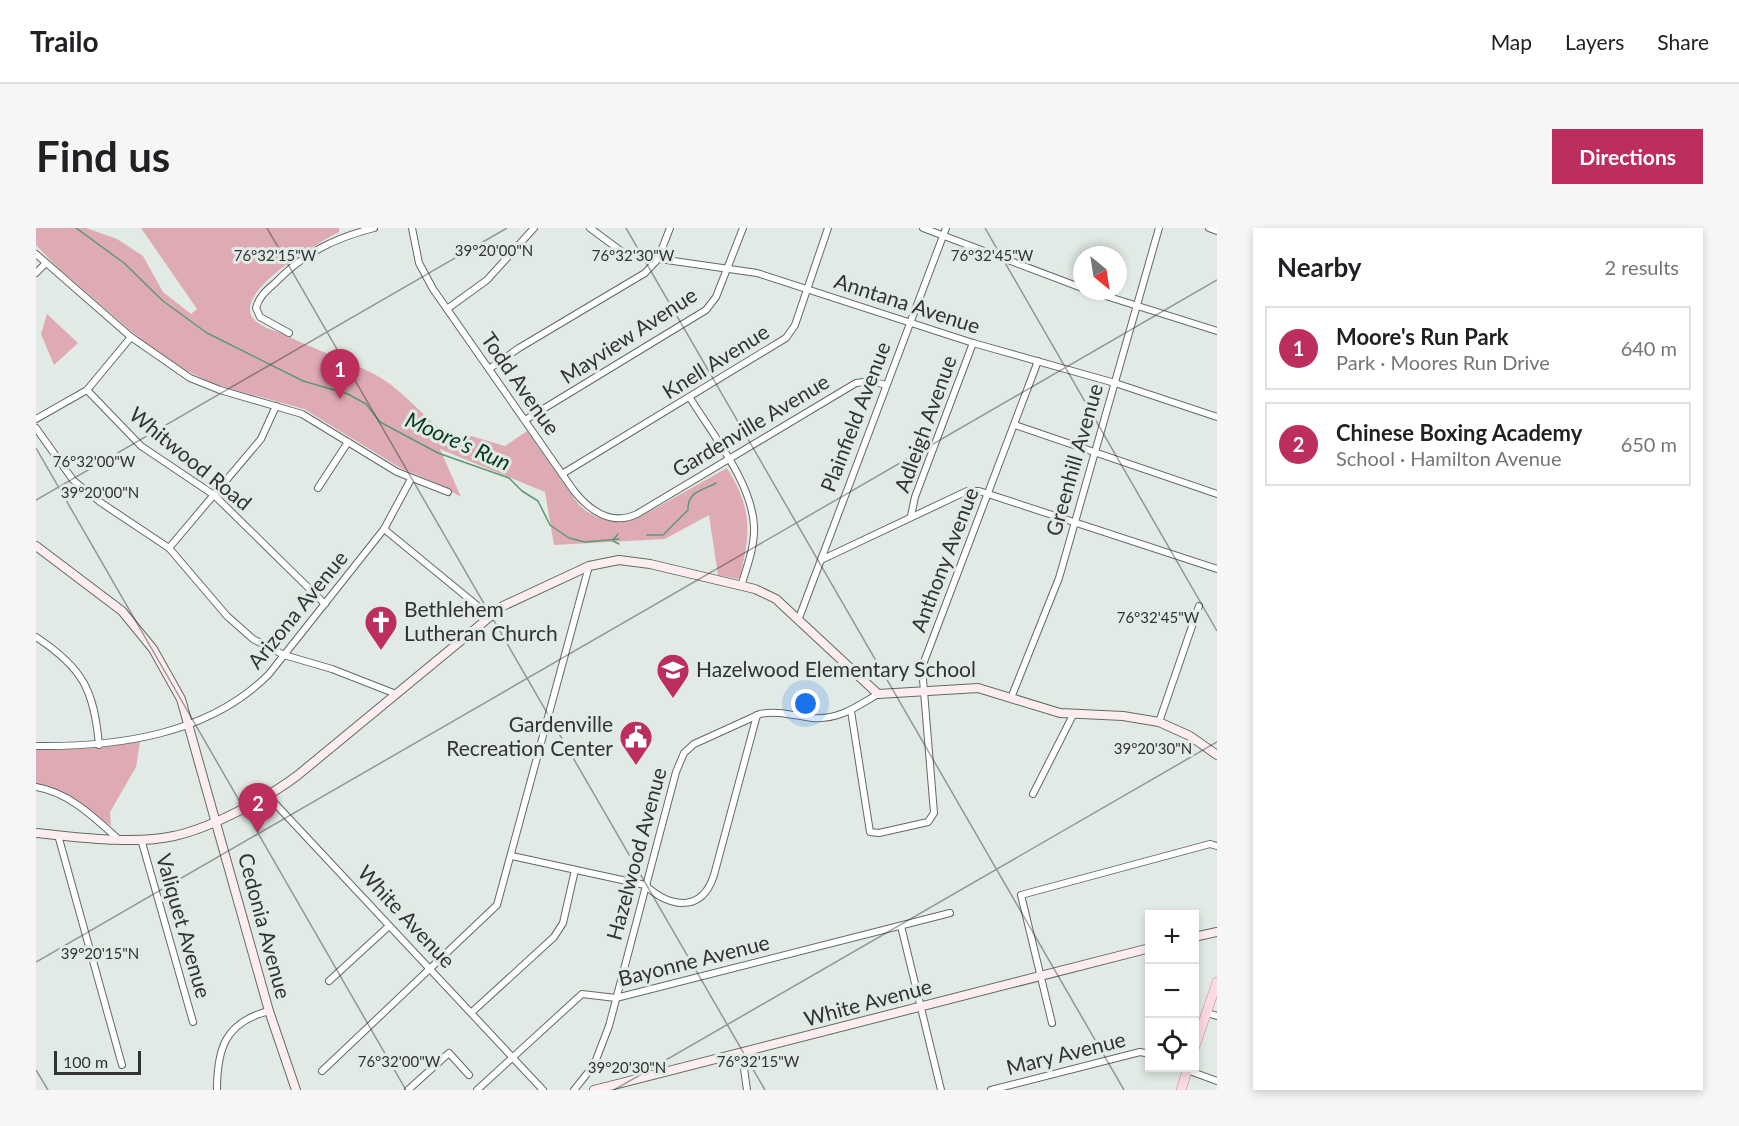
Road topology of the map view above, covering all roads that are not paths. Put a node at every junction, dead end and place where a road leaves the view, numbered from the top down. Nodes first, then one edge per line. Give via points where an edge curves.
1 (343, 228) edge
2 (374, 228) edge
3 (412, 228) edge
4 (534, 228) edge
5 (590, 228) edge
6 (670, 228) edge
7 (743, 228) edge
8 (828, 228) edge
9 (923, 228) edge
10 (946, 228) edge
11 (1159, 228) edge
12 (1209, 228) edge
13 (1217, 231) edge
14 (347, 235) junction
15 (943, 236) junction
16 (36, 254) edge
17 (658, 259) junction
18 (45, 264) junction
19 (728, 268) junction
20 (36, 273) edge
21 (1073, 285) edge
22 (808, 289) junction
23 (1116, 300) edge
24 (1138, 304) junction
25 (447, 309) junction
26 (910, 322) junction
27 (1217, 331) edge
28 (289, 333) dead end
29 (132, 337) junction
30 (973, 343) junction
31 (1038, 361) junction
32 (489, 369) junction
33 (1115, 383) junction
34 (886, 385) junction
35 (87, 390) junction
36 (690, 398) junction
37 (276, 406) junction
38 (1217, 417) edge
39 (36, 419) edge
40 (525, 420) junction
41 (1015, 425) junction
42 (36, 428) edge
43 (348, 442) junction
44 (1094, 451) junction
45 (727, 460) junction
46 (562, 474) junction
47 (411, 479) junction
48 (318, 488) dead end
49 (448, 492) dead end
50 (988, 494) junction
51 (1217, 494) edge
52 (214, 495) junction
53 (637, 514) joint
54 (911, 516) junction
55 (1076, 522) junction
56 (384, 529) junction
57 (36, 546) edge
58 (169, 548) junction
59 (821, 561) junction
60 (589, 566) junction
61 (1217, 569) edge
62 (741, 586) junction
63 (325, 604) junction
64 (1199, 606) dead end
65 (490, 616) junction
66 (799, 618) junction
67 (36, 637) edge
68 (284, 655) junction
69 (924, 691) junction
70 (396, 694) junction
71 (878, 694) junction
72 (1011, 698) junction
73 (851, 711) junction
74 (757, 715) junction
75 (1073, 715) junction
76 (1159, 722) junction
77 (190, 724) junction
78 (99, 745) junction
79 (36, 746) edge
80 (1217, 755) edge
81 (36, 787) edge
82 (1033, 794) dead end
83 (267, 796) junction
84 (217, 820) junction
85 (36, 833) edge
86 (58, 835) junction
87 (117, 838) junction
88 (141, 839) junction
89 (1217, 846) edge
90 (512, 856) junction
91 (575, 870) junction
92 (645, 885) junction
93 (950, 914) dead end
94 (389, 926) junction
95 (901, 926) junction
96 (1217, 932) edge
97 (1199, 936) edge
98 (1145, 949) edge
99 (430, 969) junction
100 (1041, 977) junction
101 (329, 981) dead end
102 (1217, 982) edge
103 (616, 998) junction
104 (919, 1008) junction
105 (268, 1011) junction
106 (472, 1012) junction
107 (1207, 1013) junction
108 (1217, 1016) edge
109 (193, 1022) dead end
110 (1053, 1023) dead end
111 (1199, 1035) edge
112 (1145, 1053) edge
113 (742, 1054) junction
114 (512, 1057) junction
115 (122, 1065) dead end
116 (322, 1071) dead end
117 (1187, 1072) edge
118 (1195, 1072) edge
119 (469, 1075) dead end
120 (1217, 1082) edge
121 (217, 1090) edge
122 (296, 1090) edge
123 (408, 1090) edge
124 (477, 1090) edge
125 (543, 1090) edge
126 (574, 1090) edge
127 (594, 1090) edge
128 (747, 1090) edge
129 (941, 1090) edge
130 (991, 1090) edge
131 (1181, 1090) edge

1 - 14 street
2 - 14 street
3 - 25 street, Todd Avenue via 419,263
4 - 25 street via 495,273
5 - 17 street, Anntana Avenue via 619,252
6 - 17 street
7 - 19 street, Mayview Avenue
8 - 22 street, Knell Avenue
9 - 15 street
10 - 15 street, Plainfield Avenue
11 - 24 street, Greenhill Avenue
12 - 13 street
14 - 28 street via 310,253 284,273 257,303 257,313 264,321
15 - 21 street
15 - 26 street, Plainfield Avenue
16 - 18 street
17 - 19 street, Anntana Avenue
17 - 32 street via 645,273
18 - 20 street
18 - 29 street
19 - 22 street, Anntana Avenue
19 - 40 street, Mayview Avenue via 716,297 699,315
22 - 26 street, Anntana Avenue
22 - 36 street, Knell Avenue via 786,338
23 - 24 street
24 - 27 street
24 - 33 street, Greenhill Avenue
25 - 32 street, Todd Avenue
26 - 30 street, Anntana Avenue
26 - 34 street, Plainfield Avenue
29 - 35 street
29 - 37 street via 190,378
30 - 31 street, Anntana Avenue
30 - 54 street, Adleigh Avenue
31 - 33 street, Anntana Avenue
31 - 41 street, Anthony Avenue
32 - 40 street, Todd Avenue
33 - 38 street, Anntana Avenue
33 - 44 street, Greenhill Avenue
34 - 45 street, Gardenville Avenue via 856,383
34 - 59 street, Plainfield Avenue
35 - 39 street
35 - 52 street, Whitwood Road via 141,446
36 - 45 street
36 - 46 street, Knell Avenue
37 - 43 street via 302,414
37 - 52 street via 262,438
40 - 46 street, Todd Avenue
41 - 44 street
41 - 50 street, Anthony Avenue
42 - 58 street via 82,488
43 - 47 street
43 - 48 street
44 - 51 street
44 - 55 street, Greenhill Avenue
45 - 53 street, Gardenville Avenue
45 - 62 street via 747,493 754,527
46 - 53 street, Todd Avenue via 595,512 617,518
47 - 49 street
47 - 56 street, Arizona Avenue
50 - 54 street via 962,491
50 - 55 street
50 - 69 street, Anthony Avenue via 923,660
52 - 58 street
52 - 63 street, Whitwood Road
54 - 59 street
55 - 61 street
55 - 72 street, Greenhill Avenue via 1059,578
56 - 63 street, Arizona Avenue
56 - 65 street
57 - 77 street, Cedonia Avenue via 110,600 138,628 173,683
58 - 68 street via 239,628
59 - 66 street, Plainfield Avenue
60 - 62 street via 626,560
60 - 65 street via 518,597
60 - 90 street
62 - 66 street via 776,598
63 - 68 street, Arizona Avenue
64 - 76 street
65 - 70 street
66 - 71 street
67 - 78 street via 88,687
68 - 70 street
68 - 77 street, Arizona Avenue via 249,691
69 - 71 street
69 - 72 street via 978,688
69 - 73 street, Anthony Avenue via 934,813 924,824 872,834
70 - 83 street
71 - 73 street, Hazelwood Avenue
72 - 75 street via 1042,710
73 - 74 street, Hazelwood Avenue via 814,718 771,712
74 - 92 street, Hazelwood Avenue via 697,742 684,753
74 - 92 street via 707,893 690,902 675,902
75 - 76 street via 1123,716
75 - 82 street
76 - 80 street via 1190,736
77 - 78 street, Arizona Avenue
77 - 84 street, Cedonia Avenue
78 - 79 street, Arizona Avenue
81 - 87 street via 68,800
83 - 84 street
83 - 94 street, White Avenue
84 - 88 street via 175,836
84 - 105 street, Cedonia Avenue
85 - 86 street
86 - 87 street
86 - 115 street
87 - 88 street
88 - 109 street, Valiquet Avenue
89 - 100 street via 1210,844 1021,894
90 - 91 street
90 - 99 street via 496,905
91 - 92 street
91 - 106 street via 563,923 555,937
92 - 103 street, Hazelwood Avenue
93 - 95 street, Bayonne Avenue
94 - 99 street, White Avenue
94 - 101 street
95 - 103 street, Bayonne Avenue
95 - 104 street
96 - 97 street
98 - 100 street, White Avenue
99 - 106 street, White Avenue
99 - 116 street
100 - 104 street, White Avenue
100 - 110 street
102 - 107 main road
103 - 114 street, Bayonne Avenue via 582,994
103 - 126 street, Hazelwood Avenue via 594,1065
104 - 113 street, White Avenue
104 - 129 street
105 - 121 street via 246,1020 227,1036 220,1054
105 - 122 street, Cedonia Avenue
106 - 114 street, White Avenue
107 - 108 street
107 - 111 main road
112 - 130 street, Mary Avenue
113 - 127 street, White Avenue
113 - 128 street
114 - 124 street, Bayonne Avenue
114 - 125 street, White Avenue
117 - 131 main road
118 - 120 street
119 - 123 street via 449,1053

